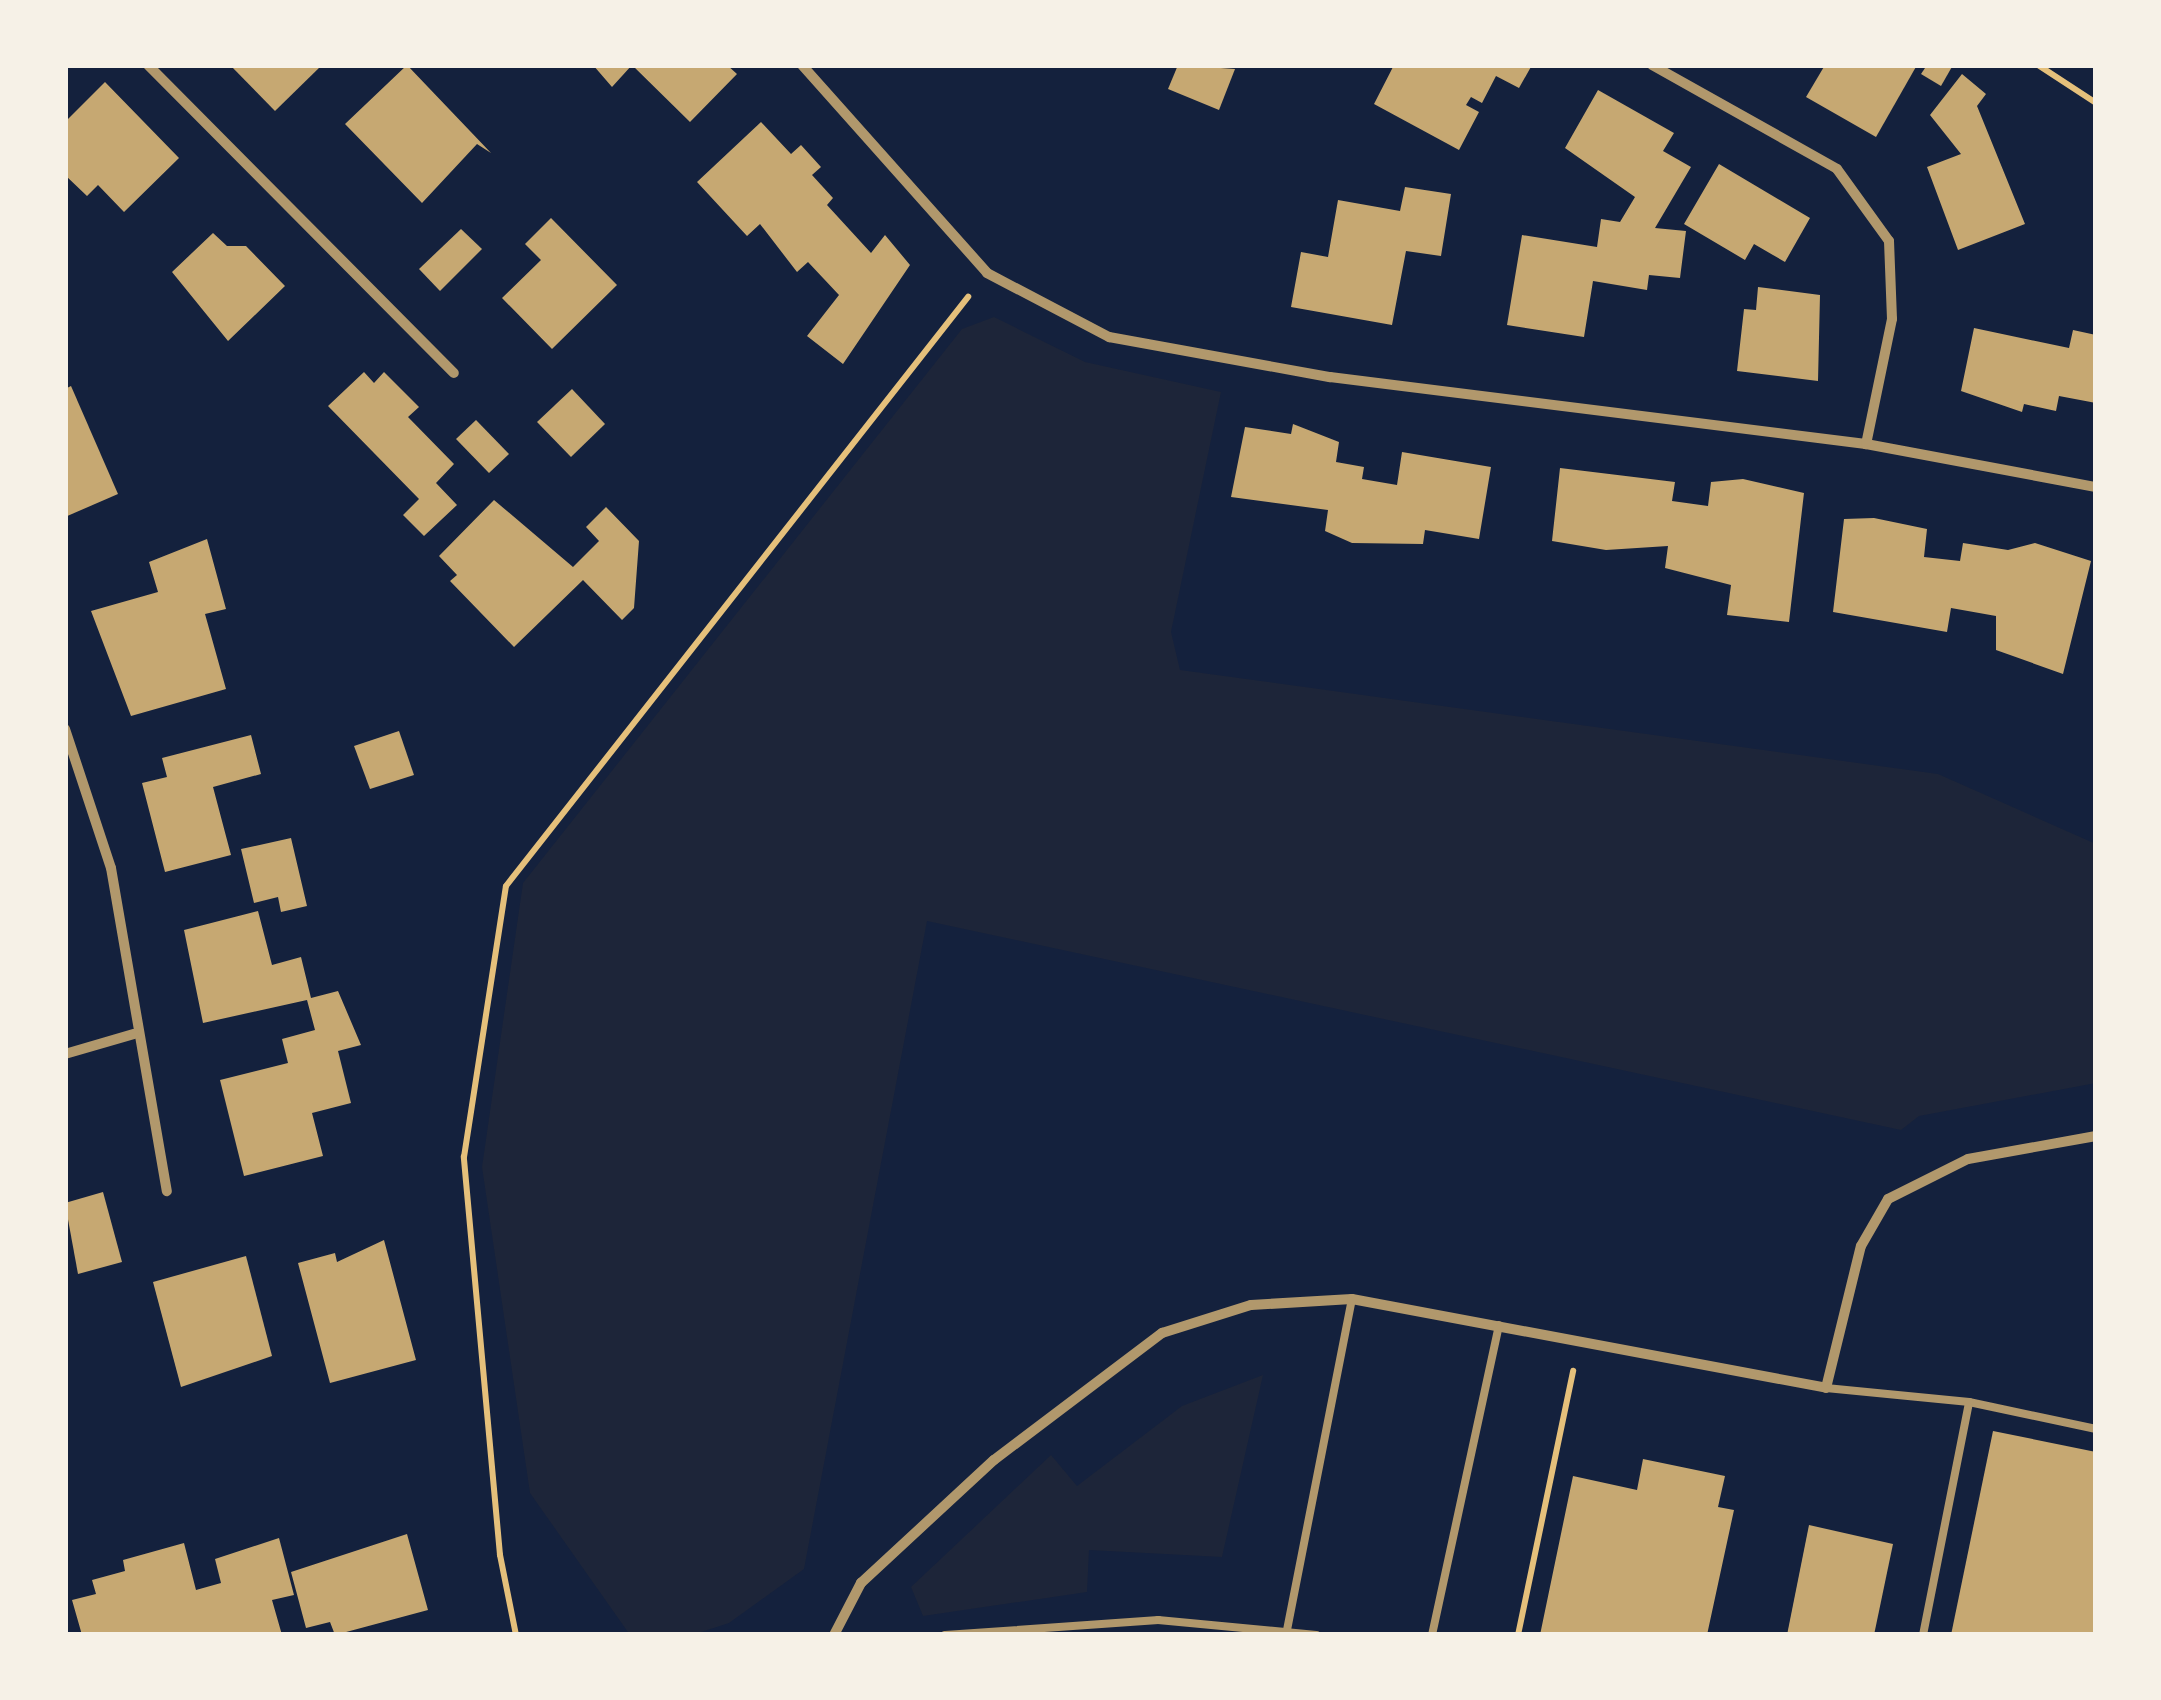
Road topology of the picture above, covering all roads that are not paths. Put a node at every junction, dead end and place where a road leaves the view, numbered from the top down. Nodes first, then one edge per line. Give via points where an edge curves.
1 (148, 65) edge
2 (802, 65) edge
3 (1652, 65) edge
4 (454, 373) dead end
5 (1866, 444) junction
6 (2096, 487) edge
7 (65, 729) edge
8 (134, 1034) junction
9 (65, 1054) edge
10 (2096, 1136) edge
11 (167, 1191) dead end
12 (1352, 1299) junction
13 (1499, 1325) junction
14 (1826, 1388) junction
15 (1969, 1402) junction
16 (2096, 1429) edge
17 (1230, 1622) junction
18 (1286, 1630) junction
19 (834, 1635) edge
20 (945, 1635) edge
21 (1228, 1635) edge
22 (1316, 1635) edge
23 (1432, 1635) edge
24 (1924, 1635) edge

1 - 4 street
2 - 5 street via 987,273 1109,337 1330,377
3 - 5 street via 1837,168 1889,241 1892,319
5 - 6 street
7 - 8 street via 111,868
8 - 9 street
8 - 11 street
10 - 14 street via 1968,1158 1888,1199 1861,1246
12 - 13 street
12 - 18 lane
12 - 19 street via 1251,1305 1162,1333 981,1472 861,1583
13 - 14 street
13 - 23 lane
14 - 15 lane
15 - 16 lane
15 - 24 lane
17 - 18 lane
17 - 20 lane via 1056,1620
17 - 21 lane
18 - 22 lane

